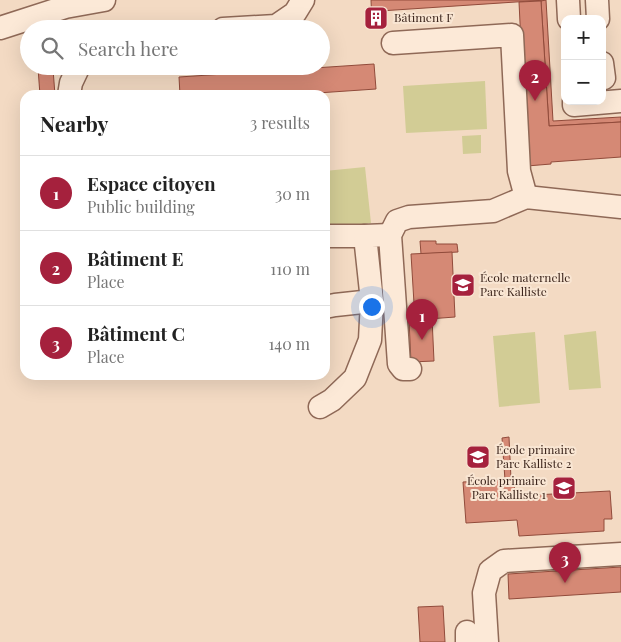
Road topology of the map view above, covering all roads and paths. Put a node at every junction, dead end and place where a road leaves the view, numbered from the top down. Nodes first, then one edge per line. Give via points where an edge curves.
1 (104, 0) edge
2 (303, 0) edge
3 (568, 0) edge
4 (596, 0) edge
5 (569, 15) edge
6 (598, 15) edge
7 (25, 20) edge
8 (284, 20) edge
9 (20, 22) edge
10 (0, 28) edge
11 (393, 43) dead end
12 (75, 75) edge
13 (70, 90) edge
14 (621, 101) edge
15 (606, 102) edge
16 (526, 197) junction
17 (621, 207) edge
18 (390, 235) junction
19 (330, 236) edge
20 (365, 236) junction
21 (372, 301) junction
22 (330, 306) edge
23 (410, 369) dead end
24 (320, 407) dead end
25 (621, 554) edge
26 (487, 642) edge

1 - 7 street via 65,7
2 - 8 street
3 - 5 street
4 - 6 street
9 - 10 street
11 - 16 street via 512,35 519,171
12 - 13 street
14 - 15 street
16 - 17 street
16 - 18 street via 493,211 409,217 397,222
18 - 20 street
18 - 23 street via 399,364 403,369
19 - 20 street
20 - 21 street
21 - 22 street
21 - 24 street via 370,340 355,378
25 - 26 street via 504,561 490,571 484,593

